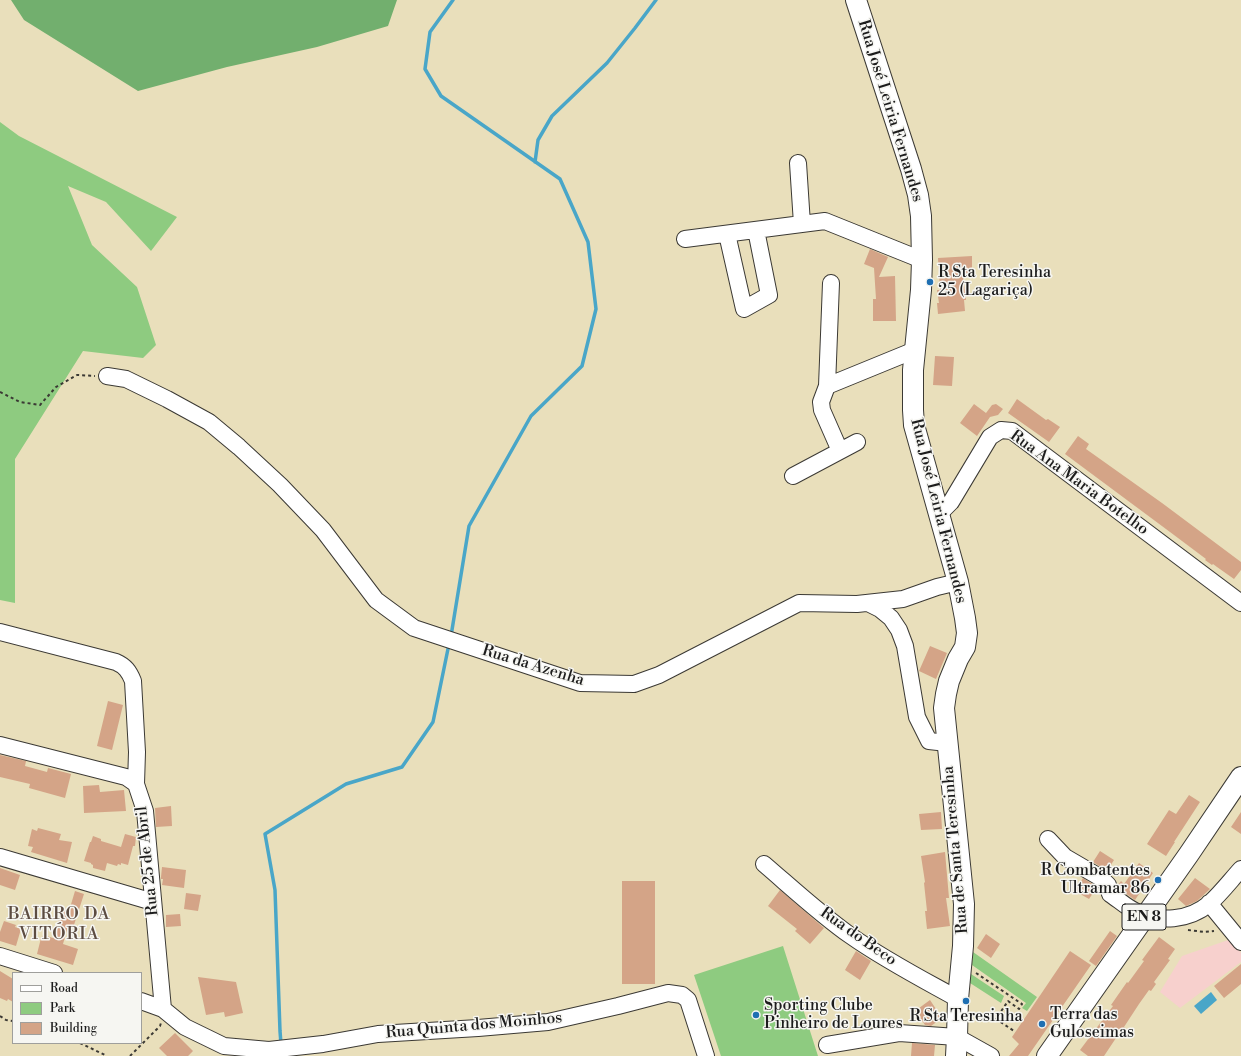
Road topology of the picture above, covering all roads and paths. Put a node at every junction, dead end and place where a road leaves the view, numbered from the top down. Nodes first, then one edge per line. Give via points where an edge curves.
1 (856, 0) edge
2 (798, 163) dead end
3 (802, 224) junction
4 (756, 230) junction
5 (727, 234) junction
6 (685, 239) dead end
7 (922, 260) junction
8 (831, 283) dead end
9 (915, 350) junction
10 (107, 376) joint
11 (827, 386) junction
12 (0, 392) edge
13 (857, 442) dead end
14 (840, 451) junction
15 (793, 476) dead end
16 (939, 514) junction
17 (958, 582) junction
18 (868, 603) junction
19 (1241, 603) edge
20 (0, 632) edge
21 (965, 647) joint
22 (947, 743) junction
23 (0, 744) edge
24 (1241, 777) edge
25 (136, 784) junction
26 (1048, 839) dead end
27 (0, 857) edge
28 (764, 864) dead end
29 (1241, 869) edge
30 (153, 902) junction
31 (1209, 903) junction
32 (1145, 916) junction
33 (1230, 928) junction
34 (1188, 930) dead end
35 (1241, 942) edge
36 (0, 956) edge
37 (962, 963) junction
38 (51, 972) edge
39 (958, 999) junction
40 (142, 1001) edge
41 (163, 1009) junction
42 (0, 1016) edge
43 (12, 1021) edge
44 (1014, 1031) dead end
45 (82, 1044) edge
46 (827, 1045) dead end
47 (957, 1047) edge
48 (218, 1051) edge
49 (107, 1056) edge
50 (130, 1056) edge
51 (706, 1056) edge
52 (991, 1056) edge
53 (1047, 1056) edge

1 - 7 main road, Rua José Leiria Fernandes via 918,194
2 - 3 street
3 - 4 street
3 - 7 street via 825,221
4 - 5 street
4 - 5 street via 769,295 744,309
5 - 6 street
7 - 9 main road, Rua José Leiria Fernandes
8 - 11 street
9 - 11 street
9 - 16 main road, Rua José Leiria Fernandes via 914,424
10 - 12 path via 77,376 56,387 40,405 20,402
10 - 18 street, Rua da Azenha via 126,379 209,422 280,485 323,530 376,600 414,628 580,683 634,684 659,675 799,602
11 - 14 street via 821,402 822,410
13 - 14 street
14 - 15 street
16 - 17 main road, Rua José Leiria Fernandes
16 - 19 street, Rua Ana Maria Botelho via 952,502 990,437 1001,430 1012,432
17 - 18 street, Rua da Azenha via 903,599
17 - 21 main road, Rua José Leiria Fernandes via 967,633
18 - 22 street via 891,618 898,630 905,646 917,716 929,741
20 - 25 street via 124,665 133,681
21 - 22 main road, Rua de Santa Teresinha via 946,694 944,708
22 - 37 main road, Rua de Santa Teresinha via 964,904
23 - 25 street, Rua 25 de Abril via 126,777
24 - 32 main road, EN 8
25 - 30 street, Rua 25 de Abril via 145,811
26 - 32 street via 1065,857 1101,878 1108,886 1110,894 1133,911
27 - 30 street
28 - 39 street, Rua do Beco via 850,936
29 - 31 street
30 - 41 street, Rua 25 de Abril
31 - 32 street via 1178,918 1161,919
31 - 33 street
32 - 53 main road, EN 8
33 - 34 path via 1224,932
33 - 35 street
36 - 38 street
37 - 39 main road, Rua de Santa Teresinha
37 - 44 path via 1022,1004 1019,1008 1008,1001 996,1019
39 - 47 main road, Rua de Santa Teresinha
40 - 41 street
41 - 48 street
41 - 50 path via 160,1026
42 - 43 path
45 - 49 path
46 - 47 street via 899,1033
47 - 52 street
48 - 51 street, Rua Quinta dos Moinhos via 292,1048 378,1034 548,1022 668,993 682,995 688,1000

